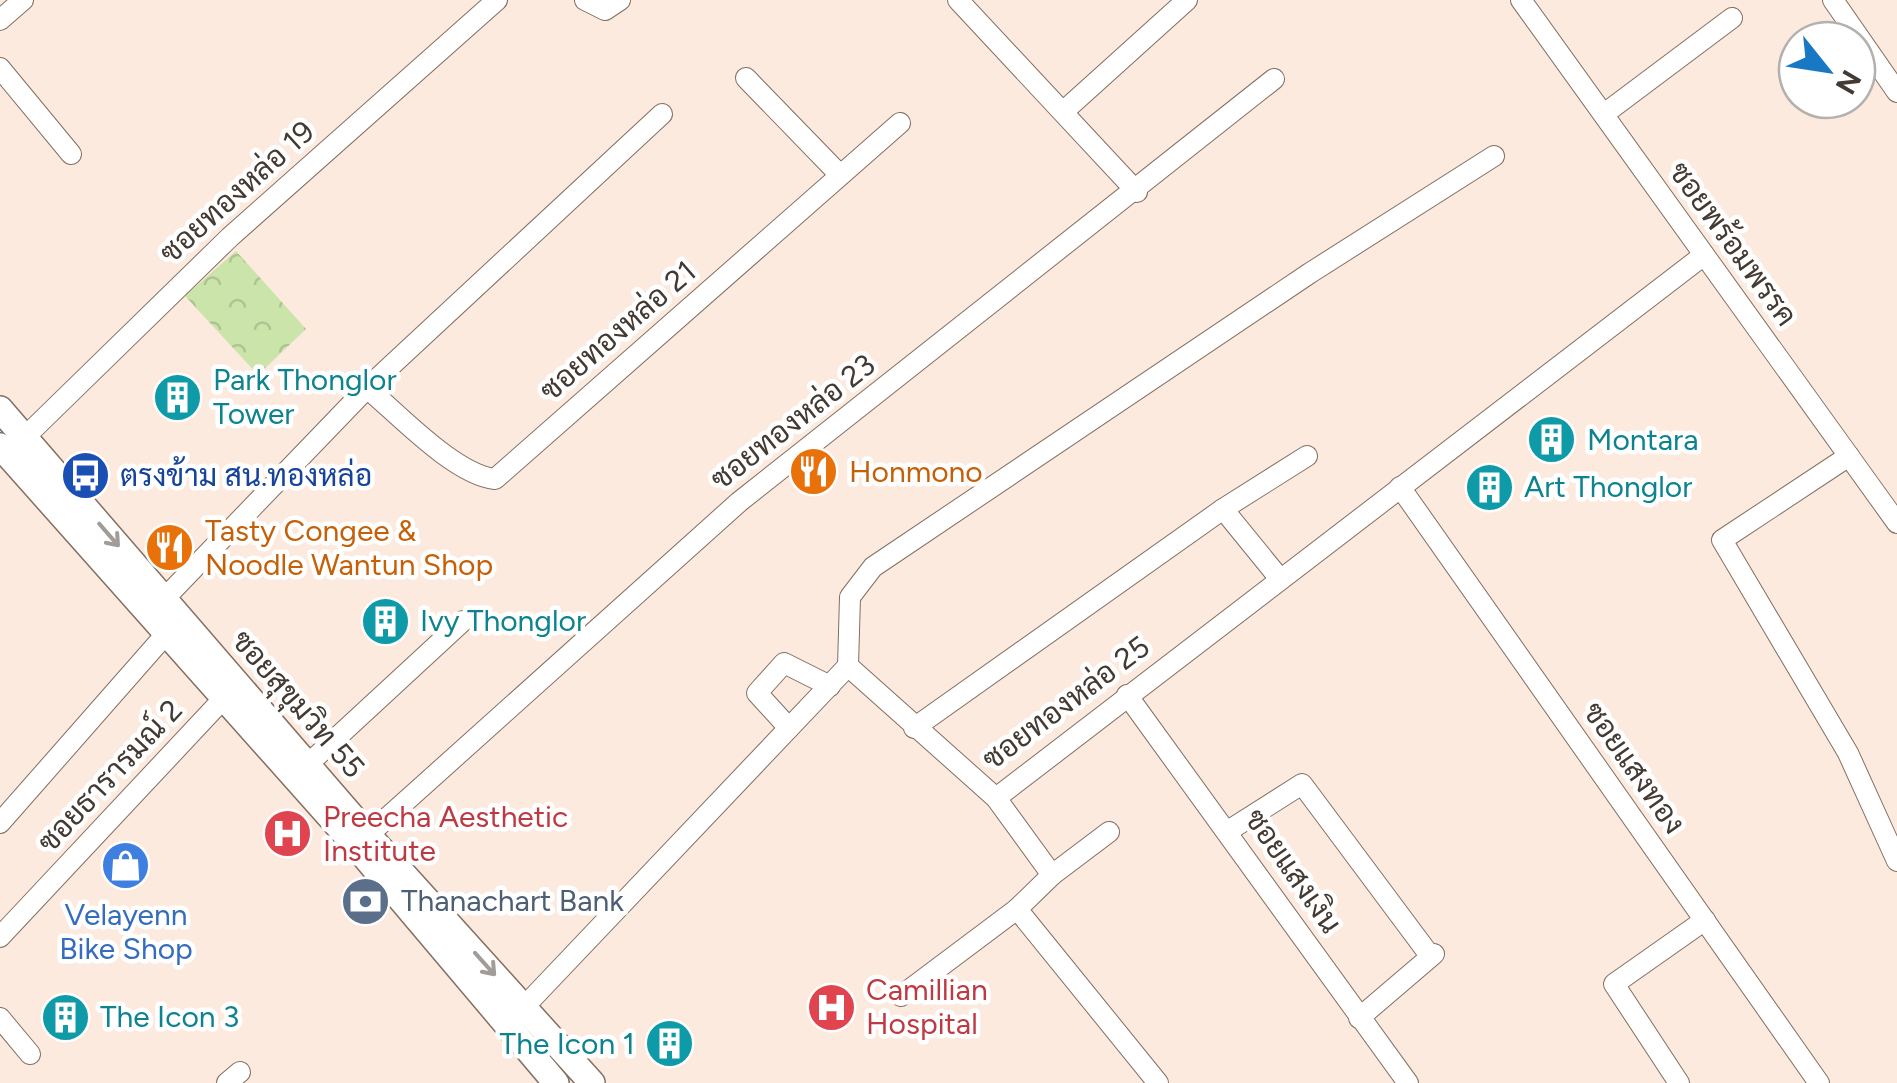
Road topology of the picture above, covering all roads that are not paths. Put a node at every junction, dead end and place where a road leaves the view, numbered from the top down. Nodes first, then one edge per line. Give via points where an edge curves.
1 (23, 0) edge
2 (497, 0) edge
3 (584, 0) edge
4 (620, 0) edge
5 (958, 0) edge
6 (1186, 0) edge
7 (1522, 0) edge
8 (1832, 0) edge
9 (1732, 18) dead end
10 (0, 20) edge
11 (0, 68) edge
12 (746, 78) dead end
13 (1274, 79) dead end
14 (1897, 92) edge
15 (1064, 110) junction
16 (662, 114) dead end
17 (1604, 114) junction
18 (900, 123) dead end
19 (71, 154) dead end
20 (1494, 156) dead end
21 (840, 175) junction
22 (1137, 192) junction
23 (1704, 255) junction
24 (366, 388) junction
25 (0, 408) edge
26 (11, 446) edge
27 (1307, 456) dead end
28 (1849, 456) junction
29 (1400, 487) junction
30 (1891, 501) edge
31 (1223, 509) junction
32 (1897, 523) edge
33 (1280, 579) junction
34 (160, 615) junction
35 (463, 621) dead end
36 (848, 666) junction
37 (830, 686) junction
38 (230, 692) junction
39 (1127, 696) junction
40 (789, 728) junction
41 (914, 728) junction
42 (307, 765) junction
43 (996, 798) junction
44 (0, 823) edge
45 (1228, 831) junction
46 (1109, 832) dead end
47 (361, 839) junction
48 (1897, 862) edge
49 (1052, 875) junction
50 (1017, 908) junction
51 (1704, 920) junction
52 (0, 937) edge
53 (901, 996) dead end
54 (524, 1007) junction
55 (0, 1018) edge
56 (1359, 1018) junction
57 (504, 1025) junction
58 (30, 1054) dead end
59 (556, 1083) edge
60 (592, 1083) edge
61 (1158, 1083) edge
62 (1408, 1083) edge
63 (1679, 1083) edge
64 (1819, 1083) edge

1 - 10 street
2 - 26 street, ซอยทองหล่อ 19 via 230,236
3 - 4 street via 605,10
5 - 15 street
6 - 15 street
7 - 17 street, ซอยพร้อมพรรค
8 - 14 street
9 - 17 street
11 - 19 street
12 - 21 street
13 - 22 street, ซอยทองหล่อ 23
15 - 22 street
16 - 24 street
17 - 23 street, ซอยพร้อมพรรค
18 - 21 street, ซอยทองหล่อ 21
20 - 36 street via 874,567 850,597
21 - 24 street, ซอยทองหล่อ 21 via 495,479 446,455
22 - 47 street, ซอยทองหล่อ 23 via 739,502
23 - 28 street, ซอยพร้อมพรรค
23 - 29 street, ซอยทองหล่อ 25
24 - 34 street
25 - 26 main road, ซอยสุขุมวิท 55
26 - 34 main road, ซอยสุขุมวิท 55
27 - 31 street
28 - 30 street, ซอยพร้อมพรรค
28 - 48 street via 1722,540 1848,753
29 - 33 street, ซอยทองหล่อ 25
29 - 51 street, ซอยแสงทอง
30 - 32 street, ซอยพร้อมพรรค
31 - 33 street
31 - 41 street
33 - 39 street, ซอยทองหล่อ 25
34 - 38 main road, ซอยสุขุมวิท 55
34 - 38 main road, ซอยสุขุมวิท 55
34 - 44 street
35 - 42 street
36 - 37 street
36 - 41 street, ซอยทองหล่อ 25
37 - 40 street
37 - 40 street via 784,663 757,693
38 - 42 main road, ซอยสุขุมวิท 55
38 - 47 main road, ซอยสุขุมวิท 55
38 - 52 street, ซอยธารารมณ์ 2
39 - 43 street, ซอยทองหล่อ 25
39 - 45 street, ซอยแสงเงิน
40 - 54 street
41 - 43 street, ซอยทองหล่อ 25
42 - 47 main road, ซอยสุขุมวิท 55
43 - 49 street
45 - 56 street, ซอยแสงเงิน
45 - 56 street via 1301,783 1434,954
46 - 49 street
47 -> 54 main road, ซอยสุขุมวิท 55
47 - 57 main road, ซอยสุขุมวิท 55
49 - 50 street
50 - 53 street
50 - 61 street
51 - 63 street via 1614,984
51 - 64 street, ซอยแสงทอง
54 - 57 main road
54 - 60 main road, ซอยสุขุมวิท 55
55 - 58 street
56 - 62 street, ซอยแสงเงิน
57 - 59 main road, ซอยสุขุมวิท 55

